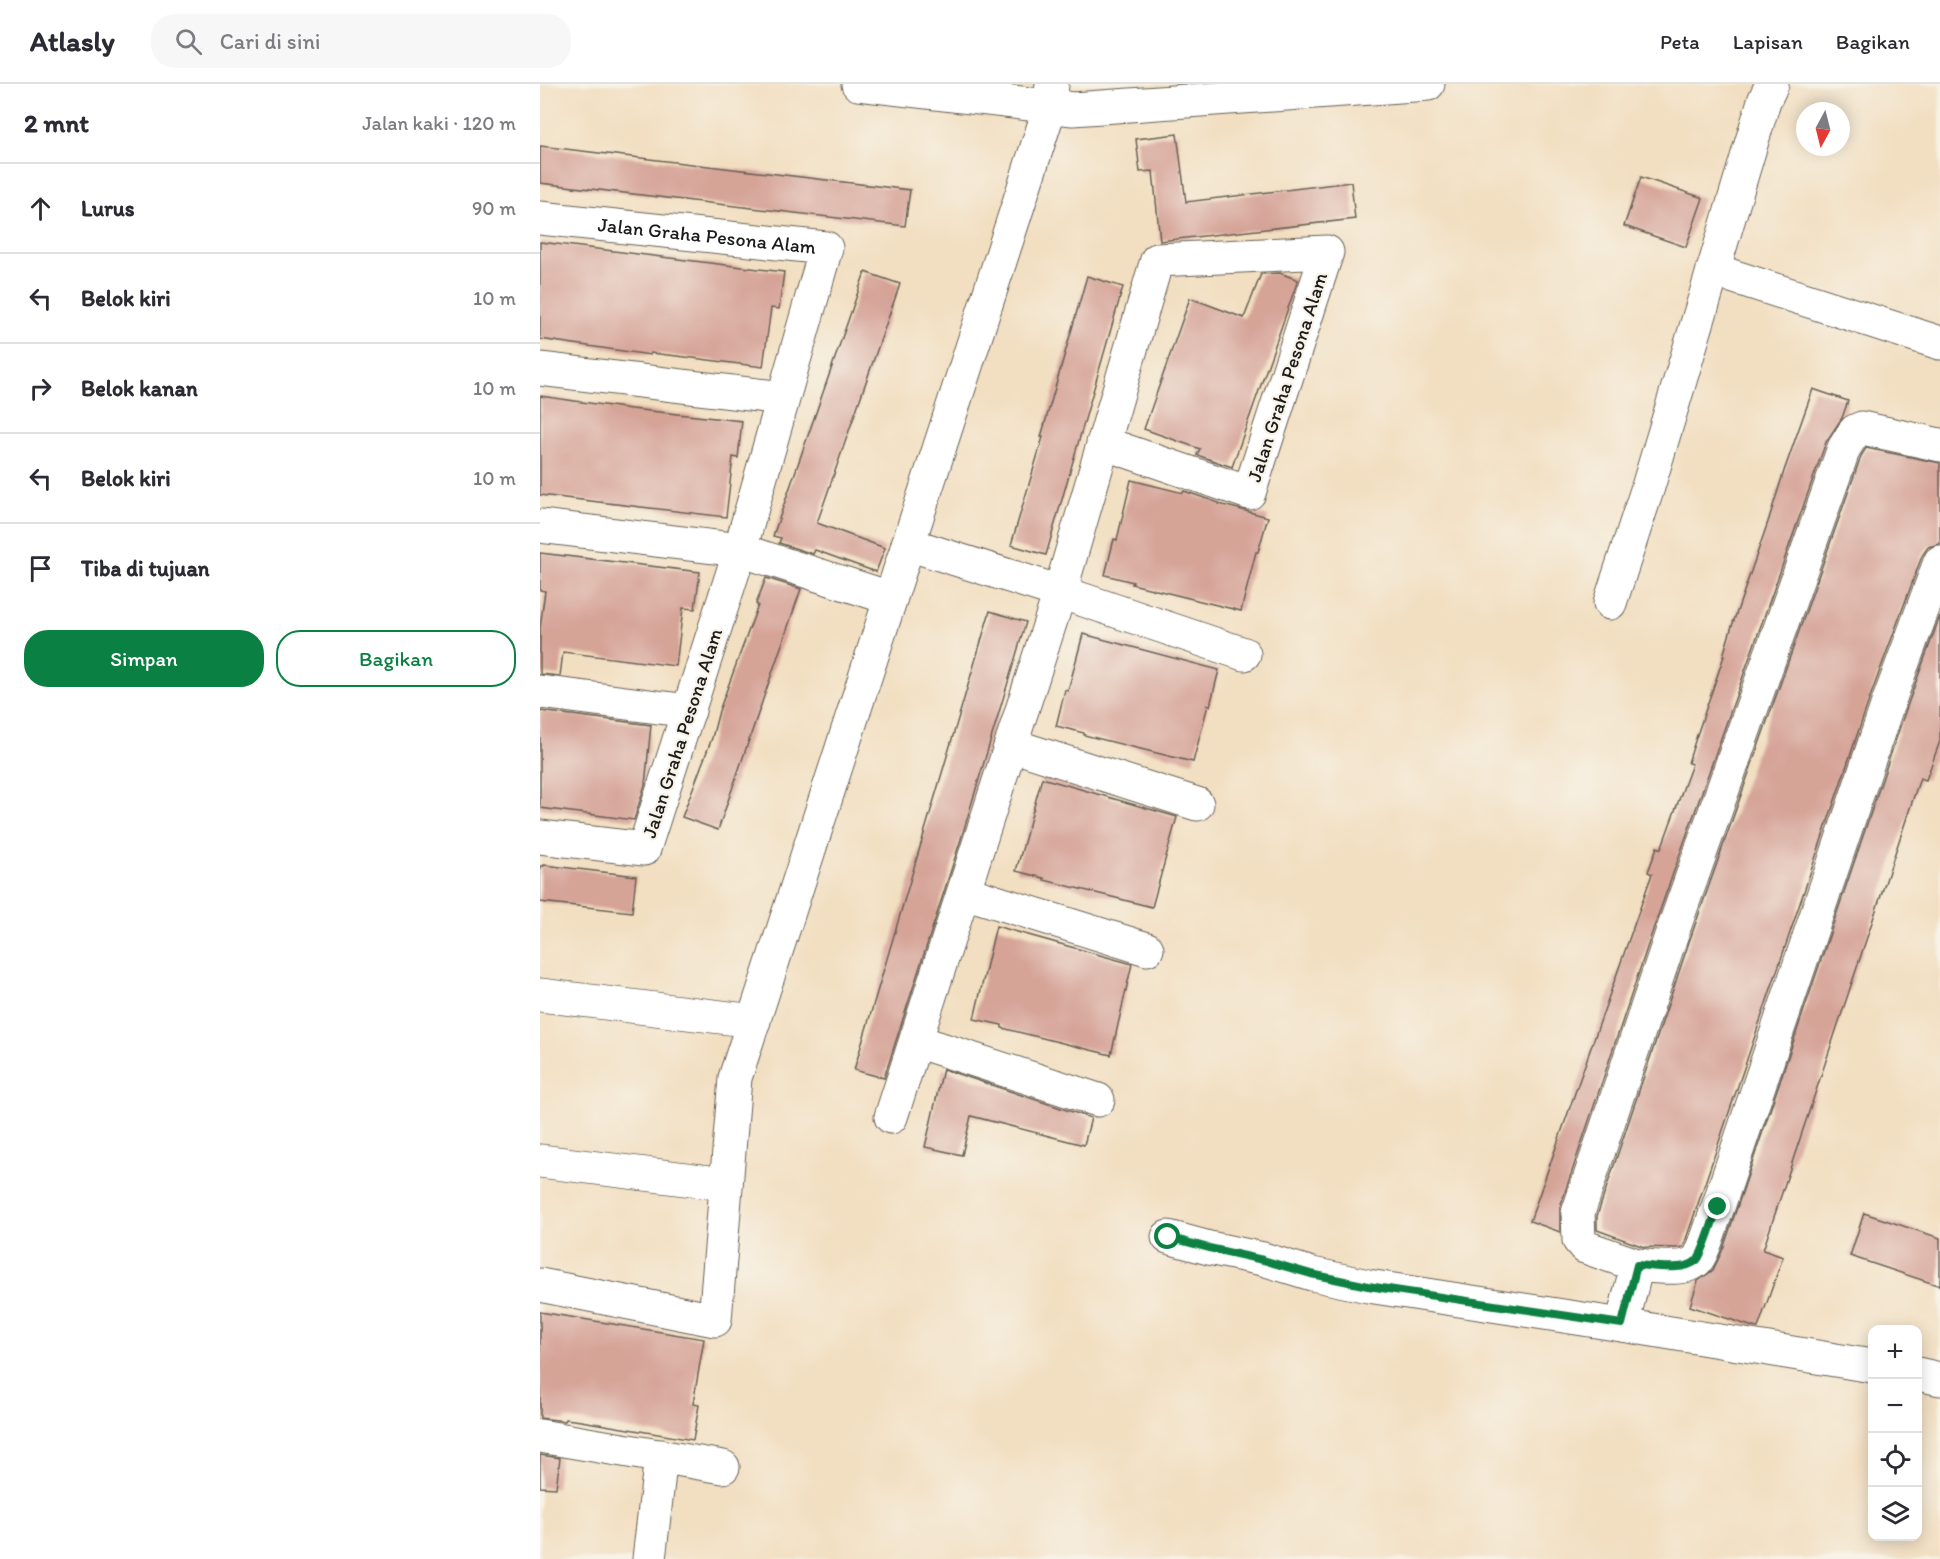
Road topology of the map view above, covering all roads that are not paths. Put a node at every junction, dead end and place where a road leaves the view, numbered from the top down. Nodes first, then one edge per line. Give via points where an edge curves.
1 (858, 84) edge
2 (1428, 84) edge
3 (1772, 84) edge
4 (1393, 85) edge
5 (1051, 95) edge
6 (540, 218) edge
7 (1713, 270) junction
8 (1940, 343) edge
9 (540, 369) edge
10 (783, 398) junction
11 (1103, 443) junction
12 (1940, 445) edge
13 (540, 526) edge
14 (908, 544) junction
15 (740, 550) junction
16 (1940, 562) edge
17 (1060, 592) junction
18 (890, 598) junction
19 (1610, 603) dead end
20 (1244, 654) dead end
21 (540, 692) edge
22 (689, 711) junction
23 (1011, 745) junction
24 (1197, 804) dead end
25 (540, 837) edge
26 (964, 892) junction
27 (1147, 949) dead end
28 (540, 995) edge
29 (754, 1021) junction
30 (916, 1041) junction
31 (1098, 1100) dead end
32 (891, 1117) dead end
33 (540, 1161) edge
34 (726, 1184) junction
35 (1168, 1237) dead end
36 (1637, 1265) junction
37 (540, 1285) edge
38 (1622, 1324) junction
39 (1868, 1365) edge
40 (1922, 1375) edge
41 (1940, 1378) edge
42 (540, 1436) edge
43 (661, 1456) junction
44 (723, 1467) dead end
45 (649, 1559) edge

1 - 5 street
2 - 4 street
3 - 7 street
4 - 5 street via 1073,109
5 - 14 street
6 - 10 street, Jalan Graha Pesona Alam via 826,248
7 - 8 street
7 - 19 street
9 - 10 street
10 - 15 street, Jalan Graha Pesona Alam
11 - 11 street, Jalan Graha Pesona Alam via 1156,260 1327,252 1249,493
11 - 17 street, Jalan Graha Pesona Alam
12 - 36 street via 1862,428 1844,448 1671,936 1578,1213 1579,1240 1585,1247
13 - 15 street
14 - 17 street
14 - 18 street
15 - 18 street
15 - 22 street, Jalan Graha Pesona Alam
16 - 36 street via 1697,1260 1673,1267
17 - 20 street
17 - 23 street, Jalan Graha Pesona Alam
18 - 29 street
21 - 22 street
22 - 25 street, Jalan Graha Pesona Alam via 644,849
23 - 24 street
23 - 26 street, Jalan Graha Pesona Alam
26 - 27 street
26 - 30 street, Jalan Graha Pesona Alam
28 - 29 street
29 - 34 street via 735,1078
30 - 31 street
30 - 32 street, Jalan Graha Pesona Alam
33 - 34 street
34 - 37 street via 714,1320
35 - 38 street via 1368,1286
36 - 38 street
38 - 39 street
40 - 41 street
42 - 43 street
43 - 44 street
43 - 45 street

